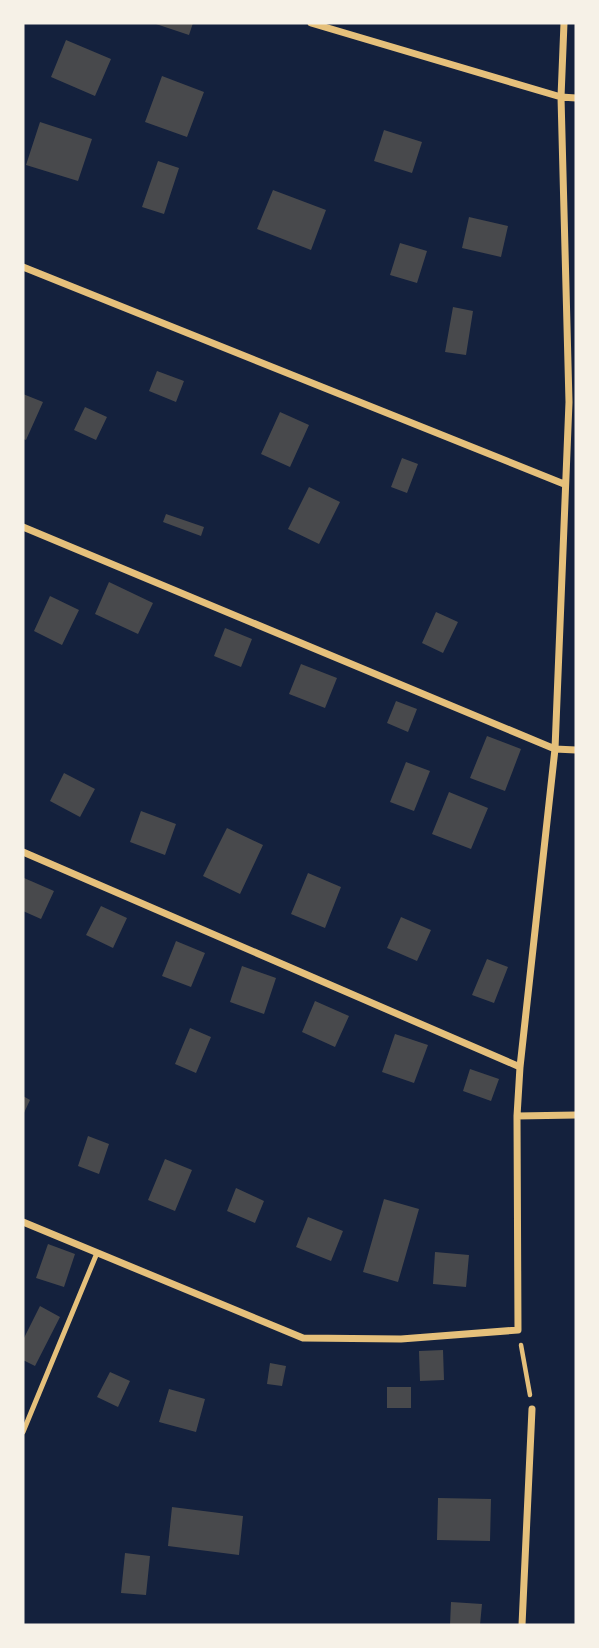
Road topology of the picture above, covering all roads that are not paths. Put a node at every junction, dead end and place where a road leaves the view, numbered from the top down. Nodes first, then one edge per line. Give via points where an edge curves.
1 (311, 23) edge
2 (564, 23) edge
3 (561, 97) junction
4 (576, 98) edge
5 (23, 267) edge
6 (572, 402) edge
7 (564, 484) junction
8 (23, 527) edge
9 (555, 749) junction
10 (576, 750) edge
11 (23, 852) edge
12 (520, 1067) junction
13 (576, 1115) edge
14 (517, 1116) junction
15 (23, 1222) edge
16 (97, 1253) junction
17 (532, 1409) road end
18 (23, 1432) edge
19 (522, 1625) edge

1 - 3 street
2 - 3 street
3 - 4 street
3 - 6 street
5 - 7 street
6 - 7 street
7 - 9 street
8 - 9 street
9 - 10 street
9 - 12 street
11 - 12 street
12 - 14 street
13 - 14 street
14 - 16 street via 518,1330 401,1339 303,1338
15 - 16 street
16 - 18 lane
17 - 19 street

